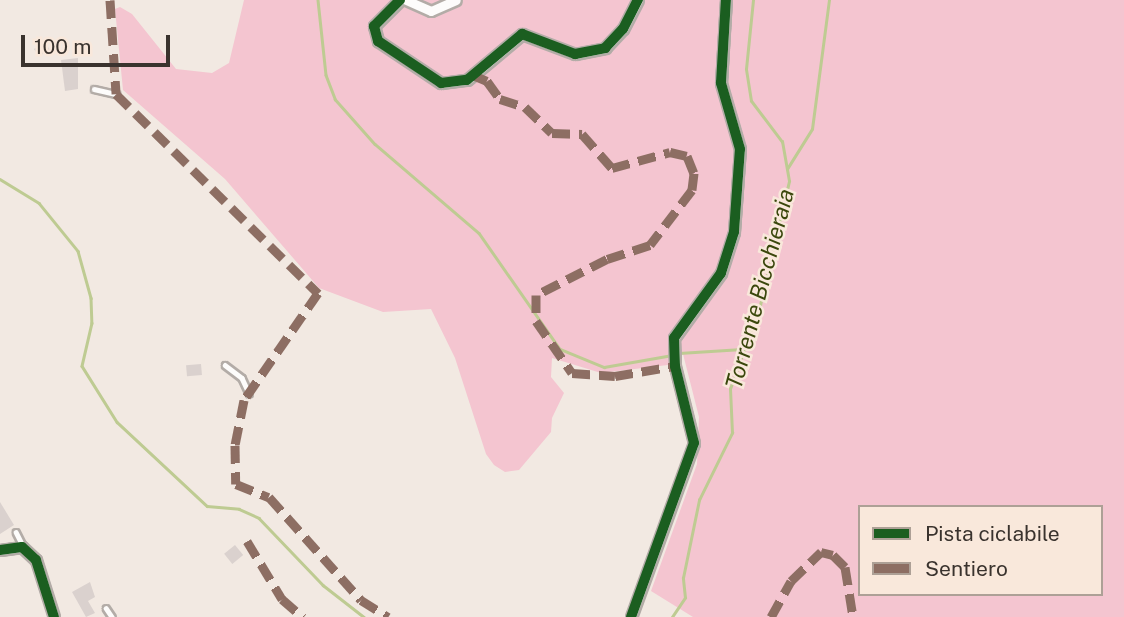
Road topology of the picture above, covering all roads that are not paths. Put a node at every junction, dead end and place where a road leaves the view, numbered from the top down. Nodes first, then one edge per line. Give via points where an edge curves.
1 (400, 0) edge
2 (407, 0) edge
3 (456, 0) edge
4 (638, 0) edge
5 (726, 0) edge
6 (94, 89) dead end
7 (116, 94) dead end
8 (225, 365) dead end
9 (249, 393) dead end
10 (16, 532) dead end
11 (24, 549) junction
12 (0, 550) edge
13 (106, 608) dead end
14 (54, 617) edge
15 (112, 617) edge
16 (631, 617) edge

1 - 4 street via 374,26 378,41 441,83 467,80 522,34 575,54 605,48 623,29
2 - 3 street via 431,11
5 - 16 street via 721,83 740,149 734,232 721,273 674,338 675,366 694,443
6 - 7 lane
8 - 9 lane via 247,383
10 - 11 lane
11 - 12 street
11 - 14 street via 41,567
13 - 15 lane

